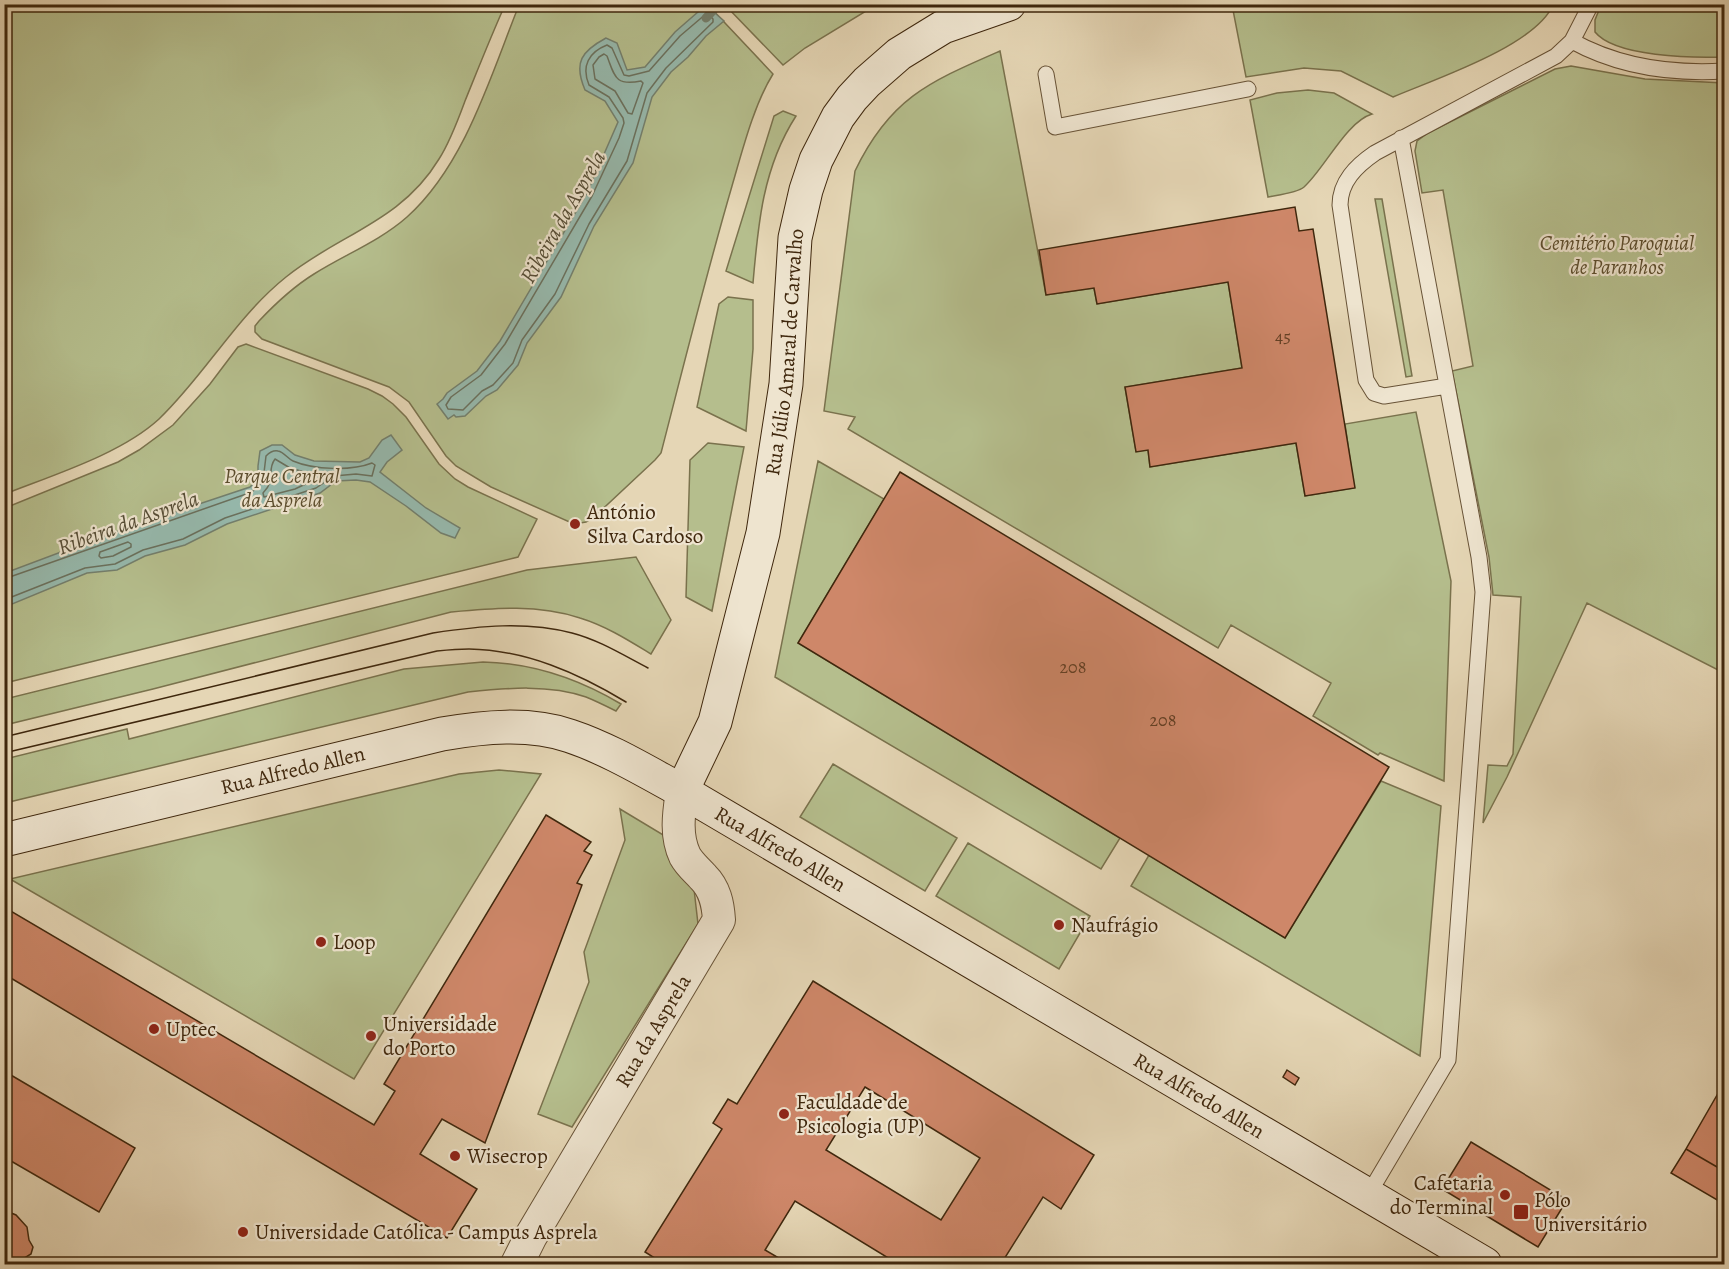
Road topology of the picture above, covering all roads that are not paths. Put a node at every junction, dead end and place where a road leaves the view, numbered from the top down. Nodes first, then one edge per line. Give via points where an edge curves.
1 (1009, 4) edge
2 (1591, 4) edge
3 (1572, 41) junction
4 (1725, 70) edge
5 (1046, 75) dead end
6 (1248, 90) dead end
7 (1401, 138) junction
8 (1447, 386) junction
9 (682, 790) junction
10 (4, 840) edge
11 (1368, 1195) junction
12 (518, 1264) edge
13 (1485, 1264) edge

1 - 9 street, Rua Júlio Amaral de Carvalho via 944,27 899,54 852,98 816,160 795,238 786,384 763,533 716,722
2 - 3 lane
3 - 4 lane via 1631,65 1668,70
3 - 7 lane via 1556,56
5 - 6 lane via 1055,127
7 - 8 lane
7 - 8 lane via 1364,161 1340,193 1366,380 1374,393 1384,396
8 - 11 lane via 1483,592 1448,1060
9 - 10 street, Rua Alfredo Allen via 568,735 529,728 468,730
9 - 11 street, Rua Alfredo Allen
9 - 12 street, Rua da Asprela via 678,824 681,844 686,857 713,891 719,920
11 - 13 street, Rua Alfredo Allen

